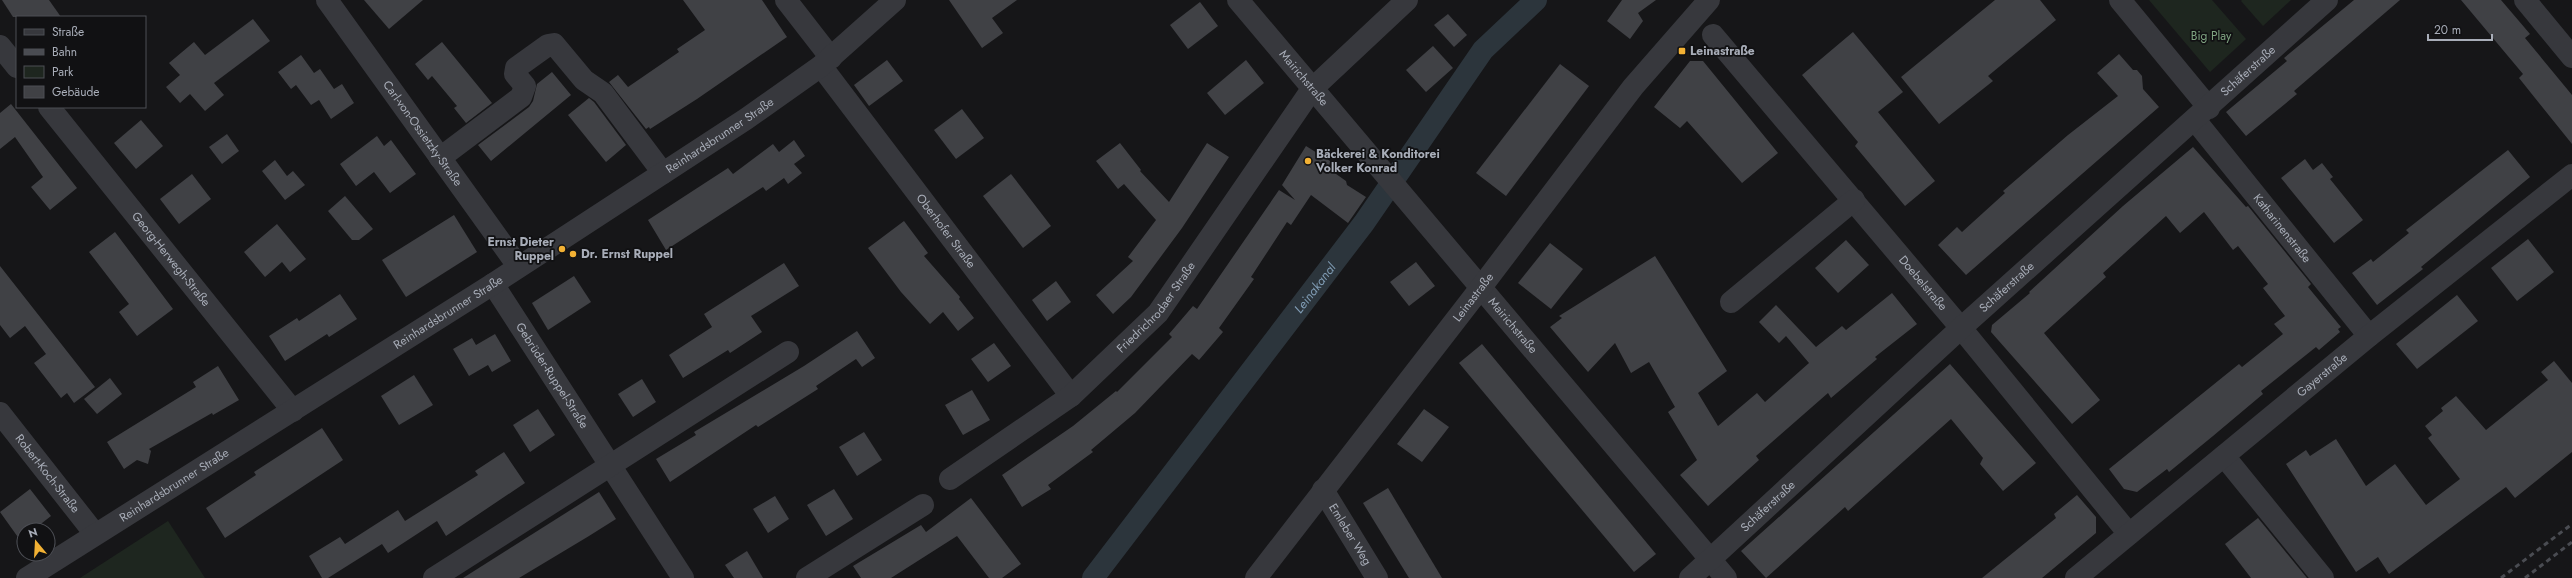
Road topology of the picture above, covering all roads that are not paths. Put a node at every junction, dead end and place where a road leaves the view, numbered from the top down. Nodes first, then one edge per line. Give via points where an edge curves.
1 (327, 0) edge
2 (786, 0) edge
3 (895, 0) edge
4 (1238, 0) edge
5 (1406, 0) edge
6 (1709, 0) edge
7 (2120, 0) edge
8 (2327, 0) edge
9 (2525, 0) edge
10 (1713, 35) dead end
11 (0, 46) edge
12 (2572, 58) edge
13 (826, 62) junction
14 (16, 66) edge
15 (1312, 89) junction
16 (50, 108) edge
17 (2202, 114) junction
18 (440, 158) junction
19 (663, 172) junction
20 (2572, 175) edge
21 (1854, 200) junction
22 (518, 266) junction
23 (493, 284) junction
24 (1482, 286) junction
25 (1731, 302) dead end
26 (1961, 328) junction
27 (2369, 336) junction
28 (788, 352) dead end
29 (1071, 396) junction
30 (292, 412) junction
31 (0, 413) edge
32 (2224, 456) junction
33 (611, 467) junction
34 (950, 478) dead end
35 (1323, 490) junction
36 (923, 504) dead end
37 (95, 534) junction
38 (2129, 534) junction
39 (1711, 559) junction
40 (27, 578) edge
41 (434, 578) edge
42 (683, 578) edge
43 (807, 578) edge
44 (1256, 578) edge
45 (1377, 578) edge
46 (1690, 578) edge
47 (1726, 578) edge
48 (2076, 578) edge
49 (2324, 578) edge

1 - 18 street, Carl-von-Ossietzky-Straße
2 - 13 street, Oberhofer Straße
3 - 13 street, Reinhardsbrunner Straße
4 - 15 street, Mairichstraße
5 - 15 street, Friedrichrodaer Straße
6 - 24 street, Leinastraße via 1634,86
7 - 17 street, Katharinenstraße
8 - 17 street, Schäferstraße
9 - 12 street
10 - 21 street, Doebelstraße
11 - 14 street
13 - 19 street, Reinhardsbrunner Straße via 746,119
13 - 29 street, Oberhofer Straße
15 - 24 street, Mairichstraße
15 - 29 street, Friedrichrodaer Straße via 1158,313
16 - 30 street, Georg-Herwegh-Straße
17 - 26 street, Schäferstraße
17 - 27 street, Katharinenstraße
18 - 19 street via 522,96 524,86 515,74 516,68 548,45 554,44 584,80 603,93
18 - 22 street, Carl-von-Ossietzky-Straße
19 - 22 street, Reinhardsbrunner Straße
20 - 27 street, Gayerstraße
21 - 25 street
21 - 26 street, Doebelstraße
22 - 23 street, Reinhardsbrunner Straße
23 - 30 street, Reinhardsbrunner Straße
23 - 33 street, Gebrüder-Ruppel-Straße
24 - 35 street, Leinastraße
24 - 39 street, Mairichstraße
26 - 38 street, Doebelstraße
26 - 39 street, Schäferstraße
27 - 32 street, Gayerstraße
28 - 33 street
29 - 34 street, Friedrichrodaer Straße
30 - 37 street, Reinhardsbrunner Straße
31 - 37 street, Robert-Koch-Straße
32 - 38 street, Gayerstraße
32 - 49 street
33 - 41 street
33 - 42 street, Gebrüder-Ruppel-Straße
35 - 44 street, Leinastraße
35 - 45 street, Emleber Weg
36 - 43 street
37 - 40 street, Reinhardsbrunner Straße
38 - 48 street, Gayerstraße
39 - 46 street, Schäferstraße
39 - 47 street, Mairichstraße

